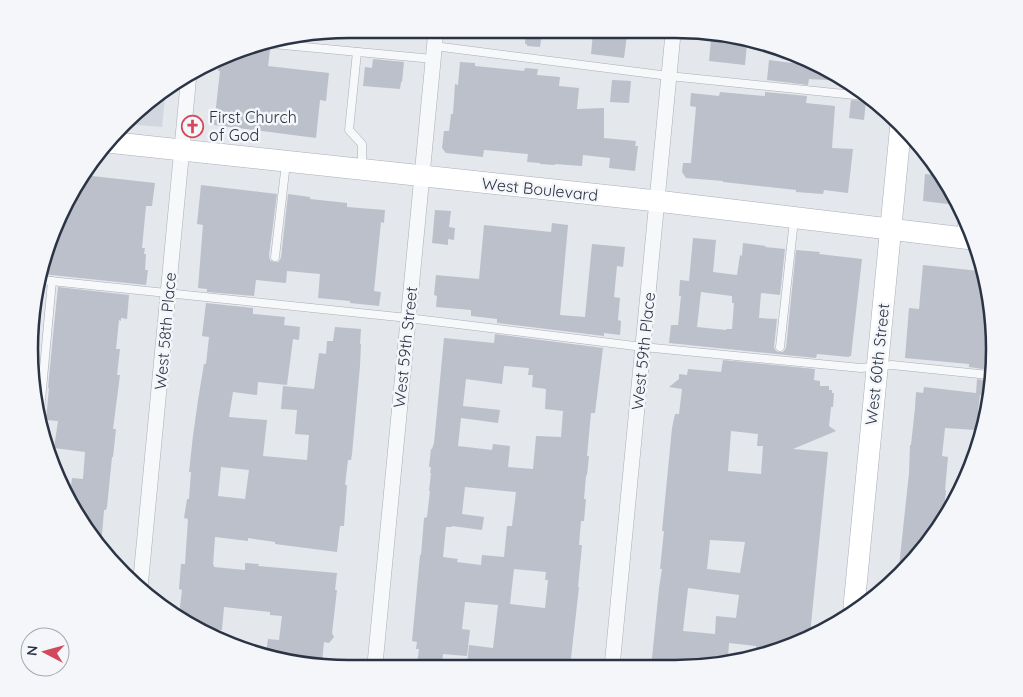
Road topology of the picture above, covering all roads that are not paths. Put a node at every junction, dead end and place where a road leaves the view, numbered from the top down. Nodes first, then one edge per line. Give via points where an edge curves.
1 (435, 38) edge
2 (673, 38) edge
3 (281, 45) edge
4 (357, 52) junction
5 (434, 53) junction
6 (669, 76) junction
7 (188, 82) edge
8 (854, 95) edge
9 (900, 135) edge
10 (115, 143) edge
11 (182, 150) junction
12 (286, 161) junction
13 (362, 169) junction
14 (422, 176) junction
15 (657, 201) junction
16 (795, 218) junction
17 (890, 230) junction
18 (965, 239) edge
19 (275, 257) dead end
20 (45, 280) edge
21 (52, 281) junction
22 (169, 293) junction
23 (408, 318) junction
24 (643, 347) junction
25 (780, 347) dead end
26 (877, 366) junction
27 (984, 375) edge
28 (41, 397) edge
29 (141, 580) edge
30 (854, 602) edge
31 (375, 660) edge
32 (613, 660) edge

1 - 5 street, West 59th Street
2 - 6 street, West 59th Place
3 - 4 lane
4 - 5 lane
4 - 13 lane via 349,130 362,144
5 - 6 lane
5 - 14 street, West 59th Street
6 - 8 lane
6 - 15 street, West 59th Place
7 - 11 street, West 58th Place
9 - 17 main road, West 60th Street
10 - 11 main road, West Boulevard
11 - 12 main road, West Boulevard
11 - 22 street, West 58th Place
12 - 13 main road, West Boulevard
12 - 19 lane
13 - 14 main road, West Boulevard
14 - 15 main road, West Boulevard
14 - 23 street, West 59th Street
15 - 16 main road, West Boulevard
15 - 24 street, West 59th Place
16 - 17 main road, West Boulevard
16 - 25 lane
17 - 18 main road, West Boulevard
17 - 26 main road, West 60th Street
20 - 21 lane
21 - 22 lane
21 - 28 lane
22 - 23 lane
22 - 29 street, West 58th Place
23 - 24 lane
23 - 31 street, West 59th Street
24 - 26 lane via 861,368
24 - 32 street, West 59th Place
26 - 27 lane
26 - 30 main road, West 60th Street

